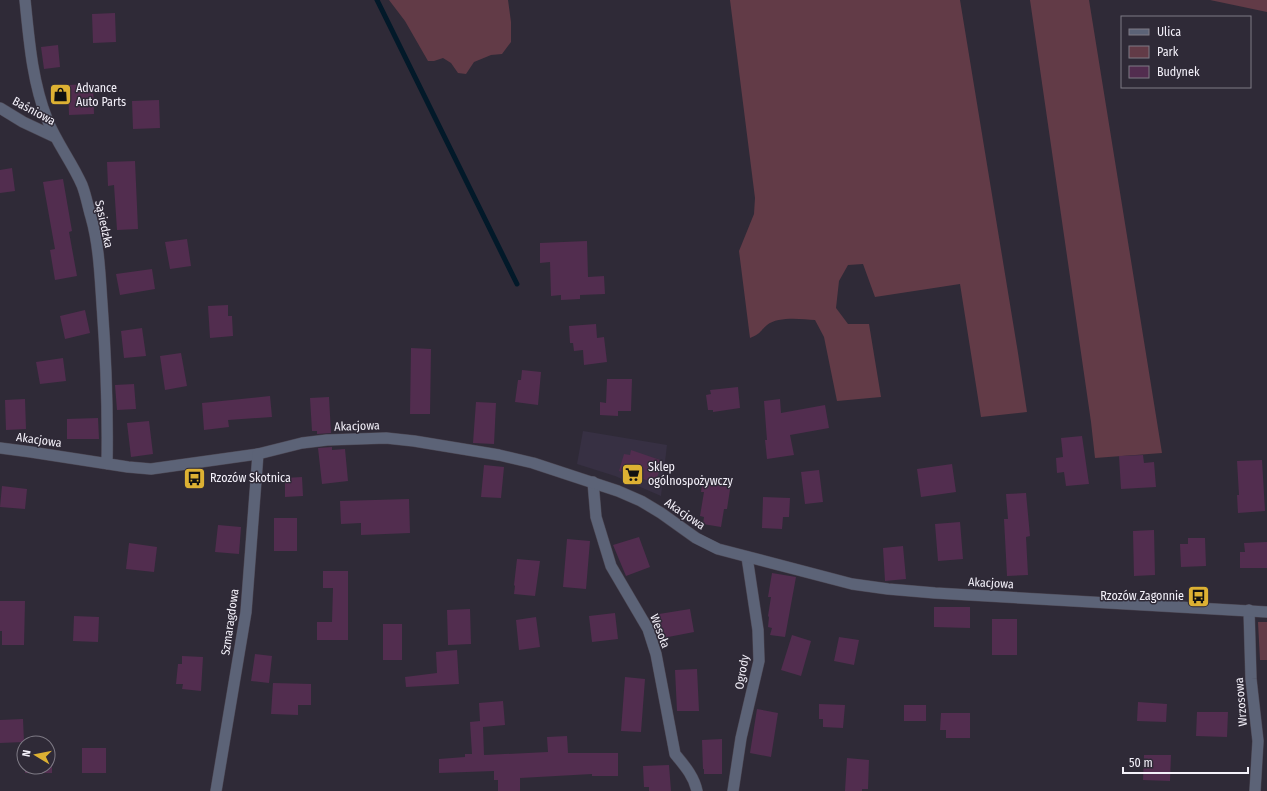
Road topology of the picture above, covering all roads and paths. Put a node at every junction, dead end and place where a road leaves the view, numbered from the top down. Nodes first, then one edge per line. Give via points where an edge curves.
1 (25, 0) edge
2 (0, 108) edge
3 (55, 137) junction
4 (0, 448) edge
5 (258, 454) junction
6 (107, 464) junction
7 (592, 482) junction
8 (747, 557) junction
9 (1249, 610) junction
10 (1267, 612) edge
11 (216, 791) edge
12 (697, 791) edge
13 (733, 791) edge
14 (1256, 791) edge

1 - 3 street, Sąsiedzka via 36,82 46,118
2 - 3 street, Baśniowa
3 - 6 street, Sąsiedzka via 82,186 92,219 98,254 108,414
4 - 6 street, Akacjowa
5 - 6 street, Akacjowa via 151,469
5 - 7 street, Akacjowa via 302,443 386,438 505,456
5 - 11 street, Szmaragdowa via 246,612
7 - 8 street, Akacjowa via 641,501 696,538 718,549
7 - 12 street, Wesoła via 596,517 611,566 648,629 656,654 675,754 685,766
8 - 9 street, Akacjowa via 852,584 888,589
8 - 13 street, Ogrody via 758,630 758,661 740,738
9 - 10 street, Akacjowa
9 - 14 street, Wrzosowa via 1258,741

